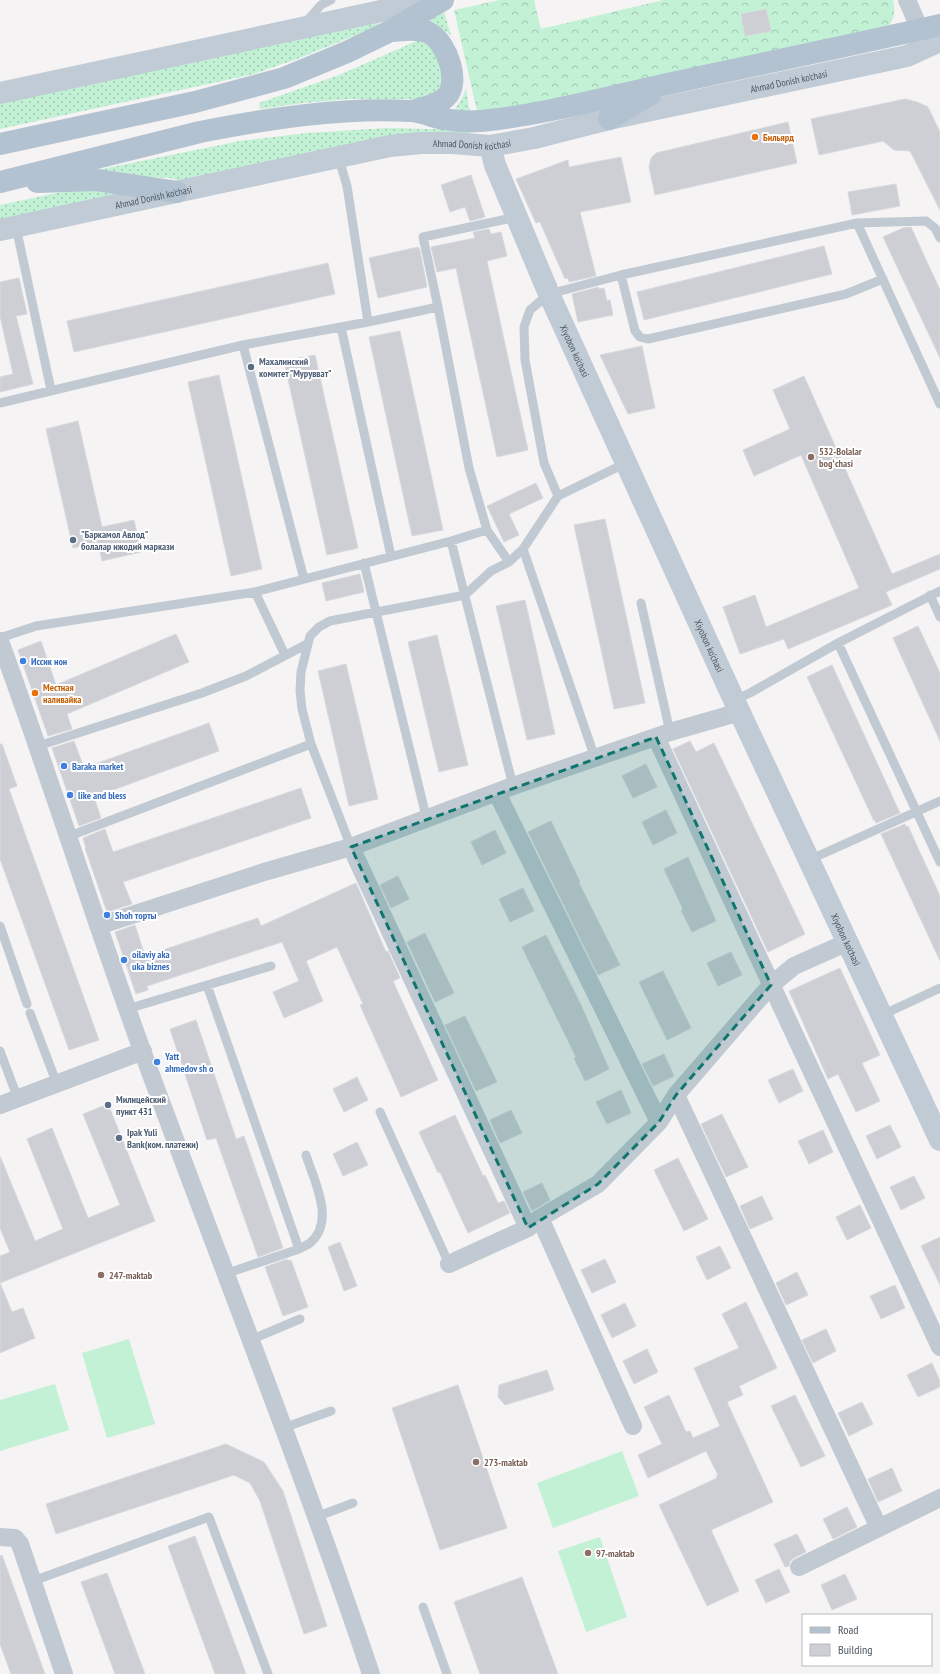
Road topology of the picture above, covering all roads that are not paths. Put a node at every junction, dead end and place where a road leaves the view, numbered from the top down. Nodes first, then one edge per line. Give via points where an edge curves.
1 (331, 0) edge
2 (430, 0) edge
3 (444, 0) edge
4 (907, 0) edge
5 (401, 15) edge
6 (300, 29) junction
7 (934, 38) edge
8 (667, 84) junction
9 (0, 93) edge
10 (412, 111) junction
11 (609, 119) junction
12 (0, 144) edge
13 (490, 146) junction
14 (338, 156) junction
15 (0, 183) edge
16 (177, 192) junction
17 (516, 217) junction
18 (858, 223) junction
19 (8, 229) edge
20 (940, 238) edge
21 (621, 275) junction
22 (883, 279) junction
23 (549, 294) junction
24 (438, 307) junction
25 (368, 322) junction
26 (341, 327) junction
27 (243, 345) junction
28 (51, 390) junction
29 (0, 403) edge
30 (940, 404) edge
31 (626, 463) junction
32 (558, 496) junction
33 (487, 530) junction
34 (451, 541) junction
35 (523, 550) junction
36 (391, 556) junction
37 (509, 562) junction
38 (364, 563) junction
39 (304, 579) junction
40 (940, 591) edge
41 (255, 592) junction
42 (465, 595) junction
43 (930, 595) junction
44 (641, 603) dead end
45 (376, 612) junction
46 (940, 617) edge
47 (0, 638) edge
48 (0, 641) edge
49 (838, 643) junction
50 (307, 644) junction
51 (285, 654) junction
52 (737, 706) junction
53 (663, 734) junction
54 (311, 744) junction
55 (38, 746) junction
56 (595, 758) junction
57 (505, 789) junction
58 (940, 801) edge
59 (917, 812) junction
60 (427, 820) junction
61 (67, 837) junction
62 (351, 847) junction
63 (809, 860) junction
64 (940, 862) edge
65 (0, 926) edge
66 (98, 926) junction
67 (848, 942) junction
68 (271, 966) dead end
69 (207, 985) junction
70 (771, 985) junction
71 (940, 988) edge
72 (127, 1009) junction
73 (882, 1015) junction
74 (0, 1051) edge
75 (142, 1051) junction
76 (57, 1084) junction
77 (676, 1095) junction
78 (18, 1099) junction
79 (0, 1105) edge
80 (380, 1112) dead end
81 (659, 1122) junction
82 (940, 1140) edge
83 (306, 1155) dead end
84 (534, 1223) junction
85 (299, 1249) junction
86 (450, 1264) joint
87 (225, 1274) junction
88 (300, 1319) dead end
89 (250, 1340) junction
90 (940, 1347) edge
91 (331, 1411) dead end
92 (633, 1426) dead end
93 (283, 1428) junction
94 (940, 1498) edge
95 (353, 1503) dead end
96 (316, 1517) junction
97 (879, 1528) junction
98 (0, 1537) edge
99 (798, 1567) dead end
100 (33, 1581) junction
101 (423, 1607) dead end
102 (64, 1674) edge
103 (268, 1674) edge
104 (371, 1674) edge
105 (447, 1674) edge

1 - 6 lane via 321,5
2 - 5 street, Ahmad Donish ko'chasi
3 - 5 main road, Ahmad Donish ko'chasi
4 - 7 street
5 - 6 street, Ahmad Donish ko'chasi
5 - 10 main road, Ahmad Donish ko'chasi via 418,30 431,34 441,43 453,77 453,86 448,96 435,104
5 - 12 main road, Ahmad Donish ko'chasi via 346,52 284,78 195,102
6 - 9 street, Ahmad Donish ko'chasi
7 - 8 main road, Ahmad Donish ko'chasi
7 - 11 street, Ahmad Donish ko'chasi via 907,56
8 - 10 main road, Ahmad Donish ko'chasi via 568,106 478,121 443,119
8 - 11 main road
10 - 15 main road, Ahmad Donish ko'chasi via 340,112 230,126
11 - 13 street, Ahmad Donish ko'chasi
13 - 14 street, Ahmad Donish ko'chasi via 452,143 405,144
13 - 17 street, Xiyobon ko'chasi
14 - 16 street, Ahmad Donish ko'chasi
14 - 25 lane via 346,186
15 - 16 main road via 96,180
16 - 19 street, Ahmad Donish ko'chasi
17 - 23 street, Xiyobon ko'chasi
17 - 24 lane via 424,237
18 - 20 lane via 926,221 935,228
18 - 21 lane
18 - 22 lane
19 - 28 lane
21 - 22 lane via 635,331 648,339 846,294
21 - 23 lane
22 - 30 lane
23 - 31 street, Xiyobon ko'chasi
23 - 32 lane via 530,310 524,326 525,360 544,463
24 - 25 lane
24 - 33 lane via 469,468
25 - 26 lane
26 - 27 lane
26 - 36 lane
27 - 28 lane
27 - 39 lane
28 - 29 lane
31 - 32 lane
31 - 52 street, Xiyobon ko'chasi
32 - 35 lane
33 - 34 lane
33 - 37 lane
34 - 36 lane
34 - 42 lane
35 - 37 lane
35 - 56 lane
36 - 38 lane
37 - 42 lane via 491,571
38 - 39 lane
38 - 45 lane
39 - 41 lane
40 - 43 lane
41 - 47 lane via 36,626
41 - 51 lane
42 - 45 lane
42 - 57 lane
43 - 46 lane
43 - 49 lane
44 - 53 lane
45 - 50 lane via 322,625 312,632
45 - 60 lane
48 - 55 street
49 - 52 lane via 750,694
49 - 59 lane
50 - 51 lane
50 - 54 lane via 300,690
51 - 55 lane via 246,676 202,693
52 - 53 street
52 - 63 street, Xiyobon ko'chasi
53 - 56 street
53 - 70 street
54 - 61 lane
54 - 62 lane
55 - 61 street
56 - 57 street
57 - 60 street
57 - 81 street
58 - 59 lane
59 - 63 lane
59 - 64 lane
60 - 62 street
61 - 66 street
62 - 66 street via 264,872
62 - 84 street
63 - 67 street, Xiyobon ko'chasi
65 - 76 lane
66 - 72 street
67 - 70 street via 794,966
67 - 73 street, Xiyobon ko'chasi
68 - 69 lane
69 - 72 lane
69 - 85 lane
70 - 77 street
70 - 90 street
71 - 73 lane
72 - 75 street
73 - 82 street, Xiyobon ko'chasi
74 - 78 lane
75 - 76 street
75 - 87 street
76 - 78 street
77 - 81 street
77 - 97 street
78 - 79 street
80 - 86 lane
81 - 84 street via 598,1184
83 - 85 lane via 323,1208 318,1232 310,1243
84 - 86 street
84 - 92 street
85 - 87 lane
87 - 89 street
88 - 89 lane
89 - 93 street
91 - 93 lane
93 - 96 street
94 - 97 street
95 - 96 lane
96 - 104 street
97 - 99 street
98 - 100 street via 15,1538 20,1544
100 - 102 street
100 - 103 lane via 209,1517
101 - 105 lane

